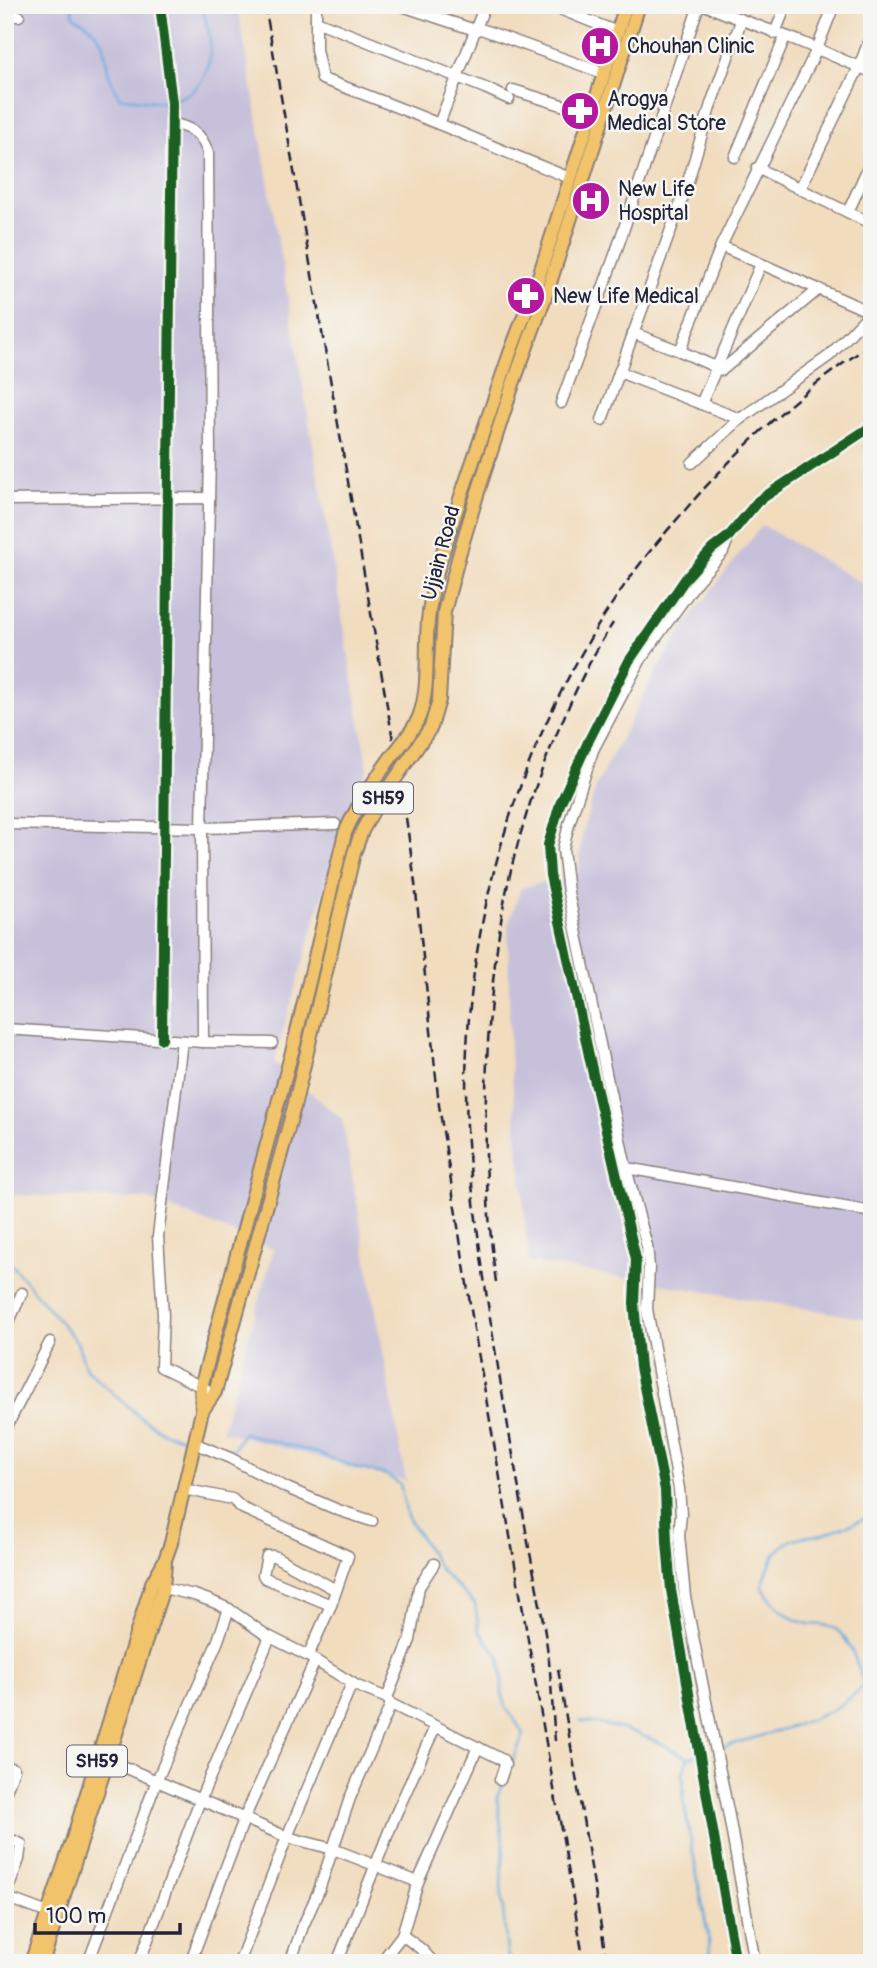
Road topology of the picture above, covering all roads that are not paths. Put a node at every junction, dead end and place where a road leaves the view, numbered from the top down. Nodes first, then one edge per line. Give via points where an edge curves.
1 (160, 5) edge
2 (316, 5) edge
3 (399, 5) edge
4 (485, 5) edge
5 (550, 5) edge
6 (626, 5) edge
7 (639, 5) edge
8 (699, 5) edge
9 (705, 5) edge
10 (786, 5) edge
11 (834, 5) edge
12 (5, 16) edge
13 (19, 16) dead end
14 (316, 21) junction
15 (741, 21) junction
16 (475, 30) junction
17 (617, 32) junction
18 (872, 33) edge
19 (780, 35) junction
20 (817, 49) junction
21 (859, 67) junction
22 (872, 72) edge
23 (603, 73) junction
24 (458, 78) junction
25 (591, 114) junction
26 (172, 123) junction
27 (439, 124) junction
28 (735, 157) dead end
29 (872, 159) edge
30 (757, 169) junction
31 (570, 178) junction
32 (800, 189) junction
33 (848, 212) junction
34 (872, 224) edge
35 (721, 246) junction
36 (761, 264) junction
37 (819, 289) junction
38 (871, 312) edge
39 (521, 321) junction
40 (535, 326) junction
41 (633, 333) junction
42 (680, 351) junction
43 (717, 368) junction
44 (619, 372) junction
45 (561, 403) dead end
46 (701, 404) junction
47 (740, 419) junction
48 (602, 421) dead end
49 (872, 426) edge
50 (692, 463) dead end
51 (169, 498) junction
52 (209, 498) junction
53 (5, 500) edge
54 (729, 536) junction
55 (5, 824) edge
56 (335, 824) dead end
57 (165, 828) junction
58 (202, 828) junction
59 (5, 1029) edge
60 (162, 1039) junction
61 (182, 1041) junction
62 (203, 1042) junction
63 (272, 1042) dead end
64 (613, 1165) junction
65 (626, 1168) junction
66 (872, 1212) edge
67 (22, 1293) dead end
68 (5, 1330) edge
69 (50, 1342) dead end
70 (201, 1387) junction
71 (215, 1392) junction
72 (201, 1417) junction
73 (5, 1430) edge
74 (194, 1443) junction
75 (183, 1489) junction
76 (372, 1521) dead end
77 (166, 1560) junction
78 (434, 1564) dead end
79 (163, 1588) junction
80 (337, 1590) junction
81 (331, 1605) junction
82 (229, 1609) junction
83 (270, 1637) junction
84 (311, 1658) junction
85 (352, 1683) junction
86 (389, 1701) junction
87 (435, 1727) junction
88 (478, 1747) junction
89 (108, 1760) junction
90 (5, 1766) edge
91 (157, 1780) junction
92 (500, 1780) dead end
93 (5, 1794) edge
94 (200, 1800) junction
95 (244, 1819) junction
96 (5, 1837) edge
97 (287, 1837) junction
98 (333, 1849) junction
99 (375, 1865) junction
100 (418, 1882) junction
101 (5, 1898) edge
102 (48, 1913) junction
103 (402, 1935) junction
104 (31, 1963) edge
105 (43, 1963) edge
106 (88, 1963) edge
107 (139, 1963) edge
108 (190, 1963) edge
109 (239, 1963) edge
110 (290, 1963) edge
111 (338, 1963) edge
112 (390, 1963) edge
113 (434, 1963) edge
114 (736, 1963) edge
115 (755, 1963) edge

1 - 26 street
2 - 14 street
3 - 16 street
4 - 16 street
5 - 17 street
6 - 17 main road, SH59
7 - 40 main road, Ujjain Road / SH59
8 - 45 street
9 - 15 street
10 - 19 street
11 - 20 street
12 - 13 street
14 - 24 street
14 - 27 street via 322,79
15 - 19 street
15 - 41 street
16 - 23 street
16 - 24 street
17 - 23 main road, SH59
18 - 21 street
19 - 20 street
19 - 28 street
20 - 21 street
20 - 30 street
21 - 22 street
21 - 32 street
23 - 25 main road, SH59
24 - 25 street
24 - 27 street
25 - 31 main road, SH59
26 - 51 street
26 - 52 street via 191,129 204,140 208,153
27 - 31 street
29 - 33 street
30 - 32 street
30 - 35 street
31 - 39 main road, SH59
32 - 33 street
33 - 34 street
35 - 36 street
35 - 42 street
36 - 37 street
36 - 43 street
37 - 38 street
37 - 43 street via 722,370
38 - 47 street via 829,356
39 - 40 main road
39 - 70 main road, SH59, bridge via 432,593 423,705 345,833 293,1048
40 - 71 main road, Ujjain Road / SH59, bridge via 477,495 444,612 439,700 431,727 362,831 354,853 294,1107
41 - 42 street
41 - 44 street
42 - 43 street
43 - 46 street
44 - 46 street
44 - 48 street
46 - 47 street
47 - 50 street
49 - 54 street via 758,501
51 - 52 street
51 - 53 street
51 - 57 street
52 - 58 street
54 - 64 street via 686,578 629,661 560,804 548,845 550,875
54 - 65 street via 723,552 697,580 641,659 593,750 563,849
55 - 57 street
56 - 58 street
57 - 58 street
57 - 60 street
58 - 62 street
59 - 60 street
60 - 61 street
61 - 62 street
61 - 70 street via 158,1236 161,1367
62 - 63 street
64 - 65 street
64 - 114 street via 636,1259 634,1303 640,1367 665,1490 671,1590
65 - 66 street
65 - 115 street via 647,1246 647,1309 679,1489 685,1597
67 - 68 street
69 - 73 street
70 - 71 street
70 - 72 main road, SH59
71 - 72 main road, SH59
72 - 74 main road, SH59
74 - 75 main road, SH59
74 - 76 street via 287,1489
75 - 77 main road, SH59
75 - 80 street via 232,1499 242,1508 348,1556
77 - 79 main road, SH59
77 - 102 main road, SH59 via 152,1583
78 - 86 street via 419,1587 410,1640
79 - 82 street
79 - 89 main road, SH59
80 - 81 street
80 - 81 street via 267,1556 265,1578
81 - 84 street
82 - 83 street
82 - 91 street
83 - 84 street
83 - 94 street
84 - 85 street
84 - 95 street
85 - 86 street
85 - 97 street
86 - 87 street
86 - 98 street
87 - 88 street
87 - 99 street
88 - 92 street via 505,1762
88 - 100 street
89 - 91 street
89 - 105 main road, SH59
90 - 93 street via 14,1769
91 - 94 street
91 - 106 street
94 - 95 street
94 - 107 street
95 - 97 street
95 - 108 street
96 - 101 street via 21,1844
97 - 98 street
97 - 109 street
98 - 99 street
98 - 110 street
99 - 100 street
99 - 111 street
100 - 103 street
101 - 102 street
102 - 104 main road, SH59
103 - 112 street via 385,1957
103 - 113 street

